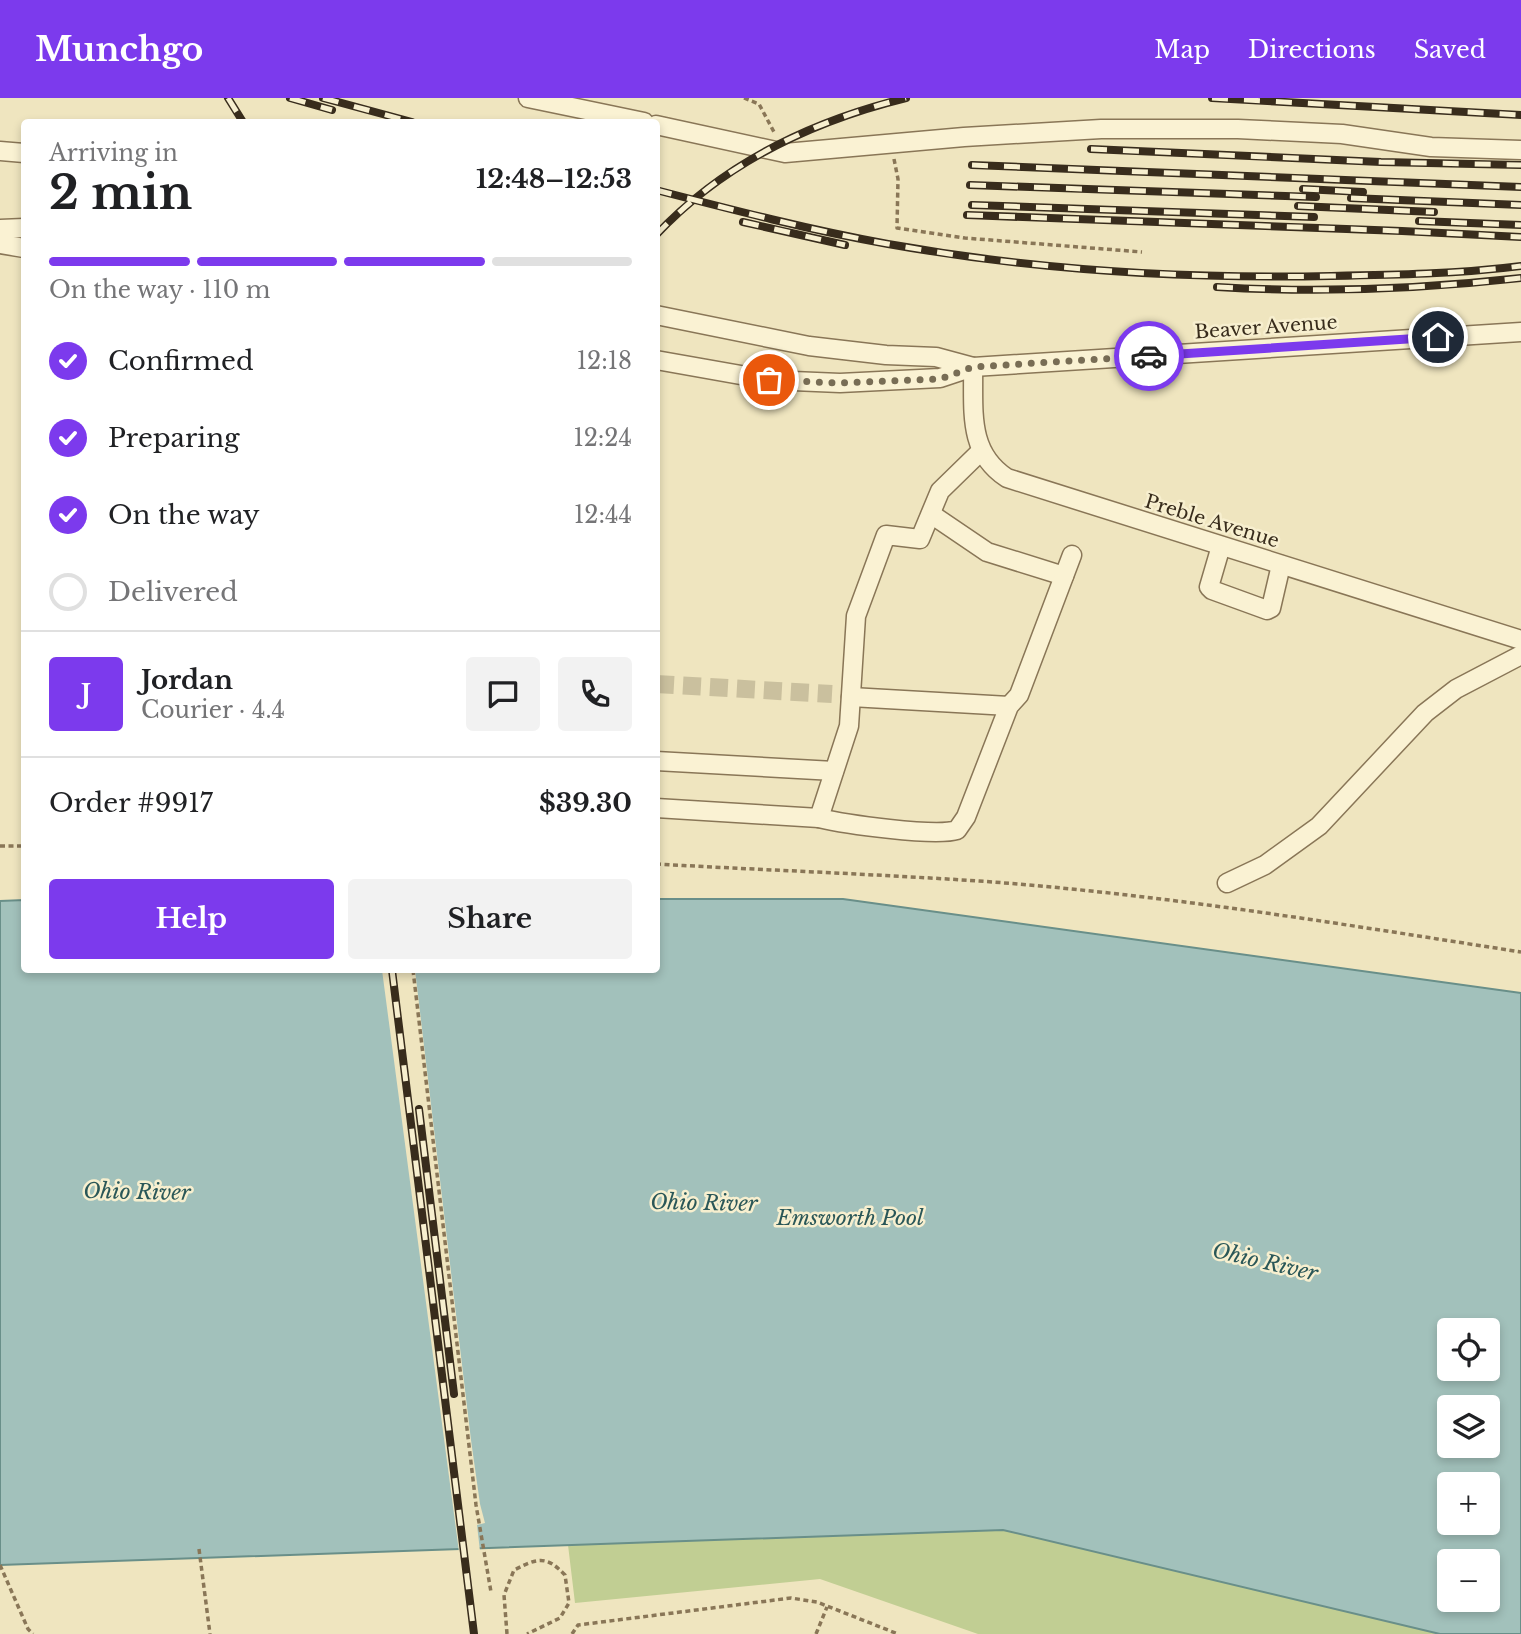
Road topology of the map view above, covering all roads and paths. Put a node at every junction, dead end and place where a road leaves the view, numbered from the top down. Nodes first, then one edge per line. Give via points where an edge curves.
1 (528, 98) edge
2 (744, 98) edge
3 (630, 119) edge
4 (660, 126) edge
5 (880, 144) junction
6 (1521, 150) edge
7 (0, 151) edge
8 (21, 153) edge
9 (785, 153) junction
10 (21, 228) edge
11 (0, 229) edge
12 (0, 244) edge
13 (21, 248) edge
14 (1142, 252) dead end
15 (660, 316) edge
16 (1521, 332) edge
17 (660, 361) edge
18 (973, 367) junction
19 (981, 452) junction
20 (931, 513) junction
21 (1221, 546) junction
22 (1072, 555) dead end
23 (1281, 565) junction
24 (1064, 576) junction
25 (1521, 640) edge
26 (1521, 655) edge
27 (832, 694) tunnel mouth
28 (851, 696) junction
29 (1009, 706) junction
30 (660, 761) edge
31 (834, 771) junction
32 (660, 808) edge
33 (819, 817) junction
34 (0, 846) edge
35 (21, 846) edge
36 (660, 864) edge
37 (1227, 883) dead end
38 (1521, 952) edge
39 (413, 973) edge
40 (199, 1549) dead end
41 (0, 1566) edge
42 (491, 1592) dead end
43 (827, 1606) junction
44 (33, 1634) edge
45 (210, 1634) edge
46 (507, 1634) edge
47 (527, 1634) edge
48 (572, 1634) edge
49 (816, 1634) edge
50 (898, 1634) edge

1 - 3 street
2 - 9 path via 759,104
4 - 9 street
5 - 6 street via 1101,129 1238,130
5 - 9 street
5 - 14 path via 893,158 898,179 897,228
7 - 8 street
10 - 11 street
12 - 13 street
15 - 18 street via 809,346 936,357
16 - 18 street, Beaver Avenue
17 - 18 street via 769,380 840,383 940,379
18 - 19 street via 975,426
19 - 20 street via 940,491
19 - 21 street, Preble Avenue via 996,471 1013,480
20 - 24 street via 987,552
20 - 28 street via 920,539 887,535 856,616
21 - 23 street, Preble Avenue
21 - 23 street via 1209,587 1267,610
22 - 24 street
23 - 25 street, Preble Avenue
24 - 29 street via 1019,695
26 - 37 street via 1456,689 1425,713 1319,826 1265,865
27 - 28 street
28 - 29 street
28 - 31 street via 849,726
29 - 33 street via 957,830 841,823
30 - 31 street
31 - 33 street
32 - 33 street
34 - 35 path
36 - 38 path via 980,881 1134,896
39 - 42 path via 476,1504
40 - 45 path
41 - 44 path
43 - 48 path via 791,1598 578,1625
43 - 49 path
43 - 50 path
46 - 47 path via 505,1595 514,1570 534,1560 548,1560 565,1575 569,1603 560,1618

